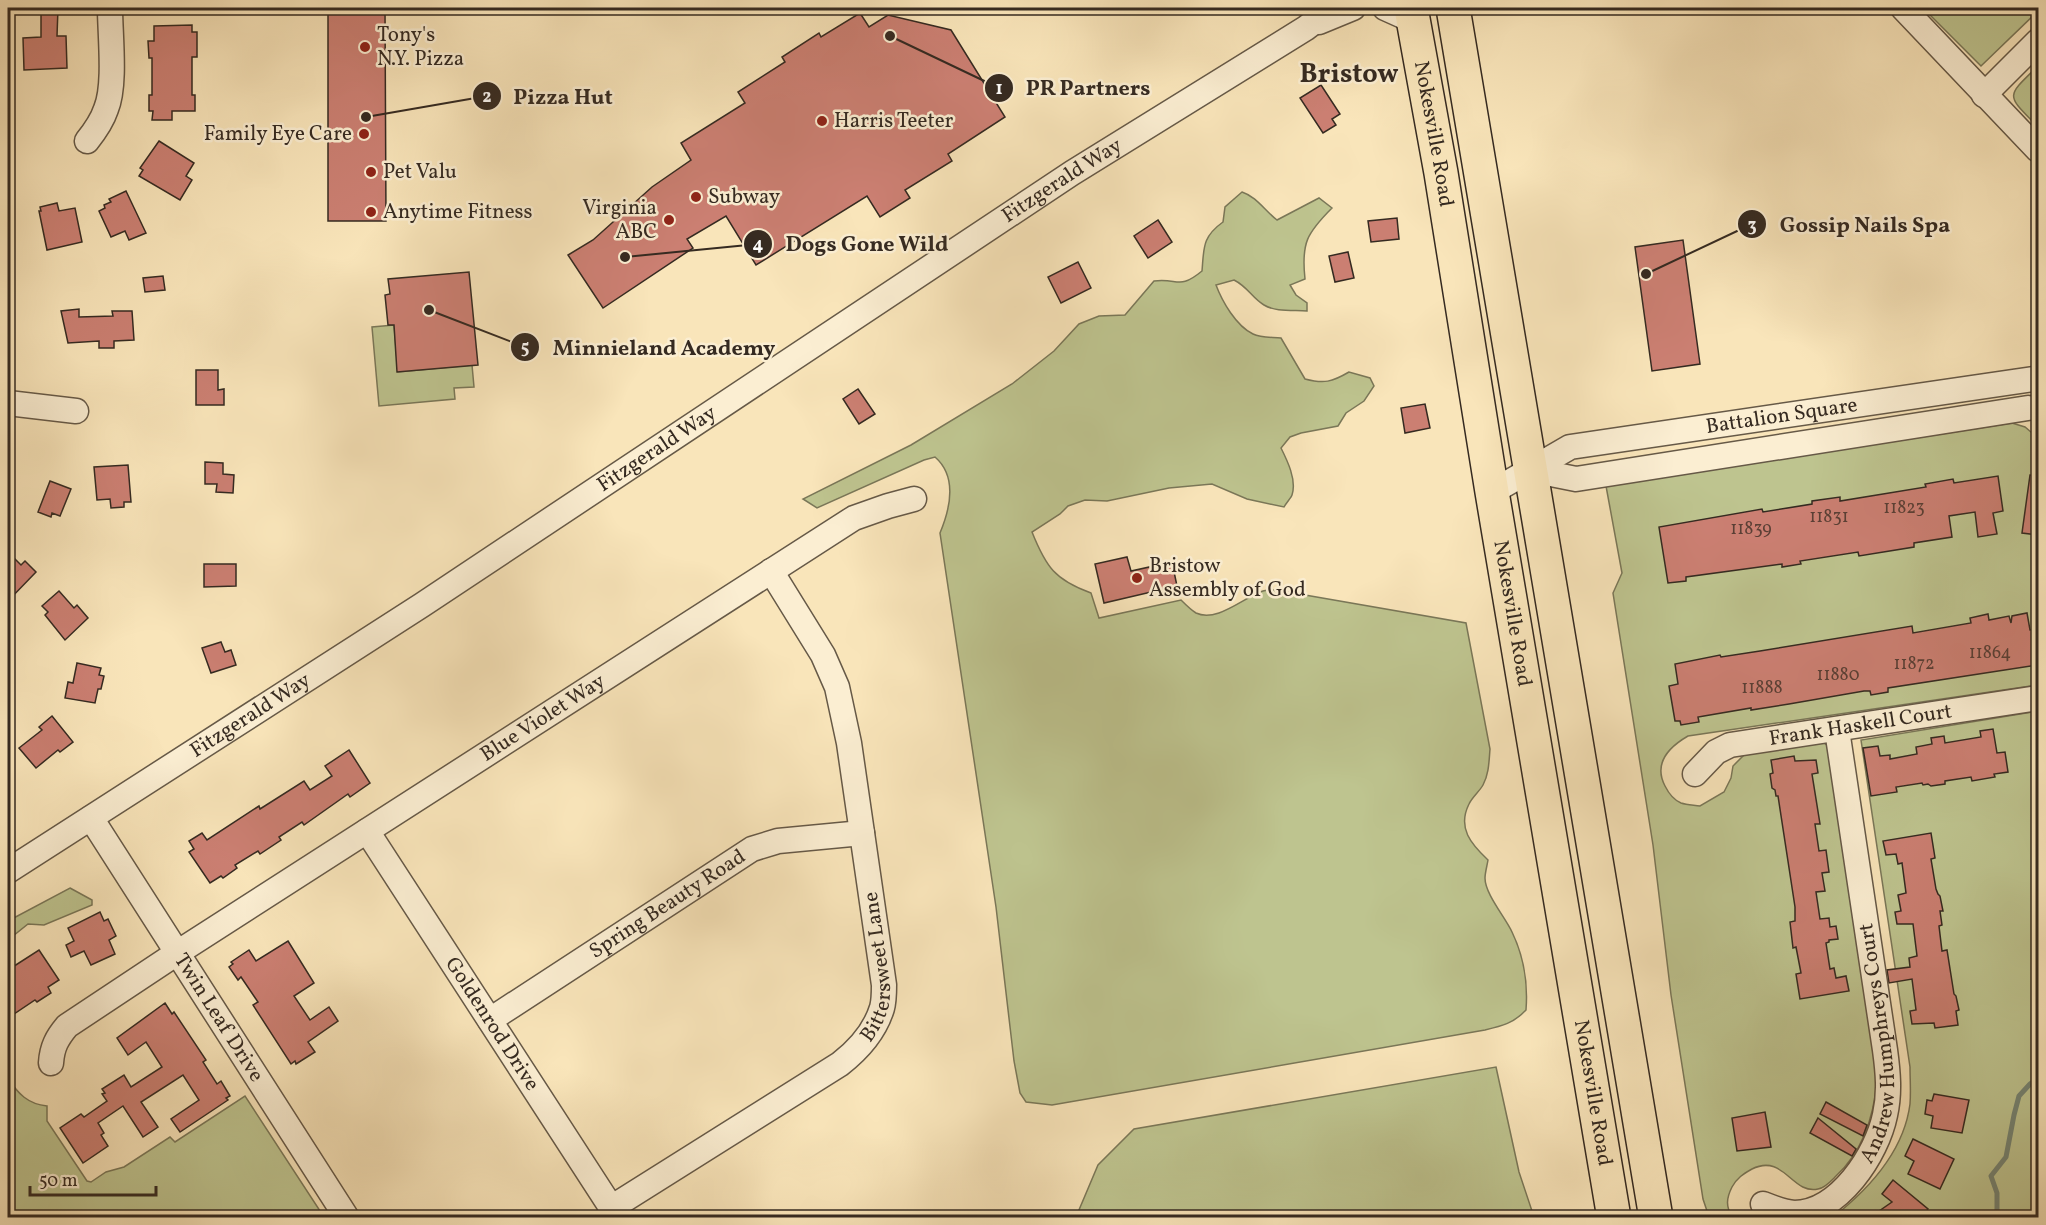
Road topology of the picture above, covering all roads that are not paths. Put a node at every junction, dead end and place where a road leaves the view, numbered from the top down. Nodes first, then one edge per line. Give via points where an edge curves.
1 (110, 8) edge
2 (1332, 8) edge
3 (1353, 8) edge
4 (1453, 8) edge
5 (1903, 8) edge
6 (1403, 12) edge
7 (1306, 28) junction
8 (2038, 41) edge
9 (1984, 95) junction
10 (87, 141) dead end
11 (2038, 150) edge
12 (2036, 376) edge
13 (8, 403) edge
14 (76, 411) dead end
15 (2033, 414) edge
16 (1531, 470) junction
17 (1492, 492) junction
18 (914, 499) dead end
19 (771, 571) junction
20 (2038, 698) edge
21 (1837, 730) junction
22 (1695, 774) dead end
23 (91, 818) junction
24 (367, 831) junction
25 (862, 833) junction
26 (8, 871) edge
27 (177, 952) junction
28 (490, 1020) junction
29 (51, 1063) dead end
30 (1763, 1204) dead end
31 (614, 1213) edge
32 (347, 1218) edge
33 (1614, 1218) edge
34 (1656, 1218) edge

1 - 10 street via 111,90 107,108
2 - 7 street, Fitzgerald Way
3 - 7 street, Fitzgerald Way
4 - 16 highway, Nokesville Road
5 - 9 street
6 - 17 highway, Nokesville Road via 1444,197
7 - 23 street, Fitzgerald Way via 1071,173 422,605
8 - 9 street
9 - 11 street
12 - 15 street via 2024,393
12 - 16 street, Battalion Square via 1570,447
13 - 14 street
15 - 16 street, Battalion Square via 1576,479
16 - 17 street, Battalion Square
16 - 34 highway, Nokesville Road
17 - 33 highway, Nokesville Road
18 - 19 street, Blue Violet Way via 854,518
19 - 24 street, Blue Violet Way
19 - 25 street, Bittersweet Lane via 823,655 837,687
20 - 21 street, Frank Haskell Court
21 - 22 street, Frank Haskell Court via 1730,745
21 - 30 street, Andrew Humphreys Court via 1888,1074 1885,1115 1864,1162 1829,1201 1793,1213
23 - 26 street, Fitzgerald Way
23 - 27 street, Twin Leaf Drive
24 - 27 street, Blue Violet Way
24 - 28 street, Goldenrod Drive
25 - 28 street, Spring Beauty Road via 778,841 752,849
25 - 31 street, Bittersweet Lane via 884,985 882,1007 871,1031 840,1064
27 - 29 street, Blue Violet Way via 67,1026 57,1038
27 - 32 street, Twin Leaf Drive
28 - 31 street, Goldenrod Drive

